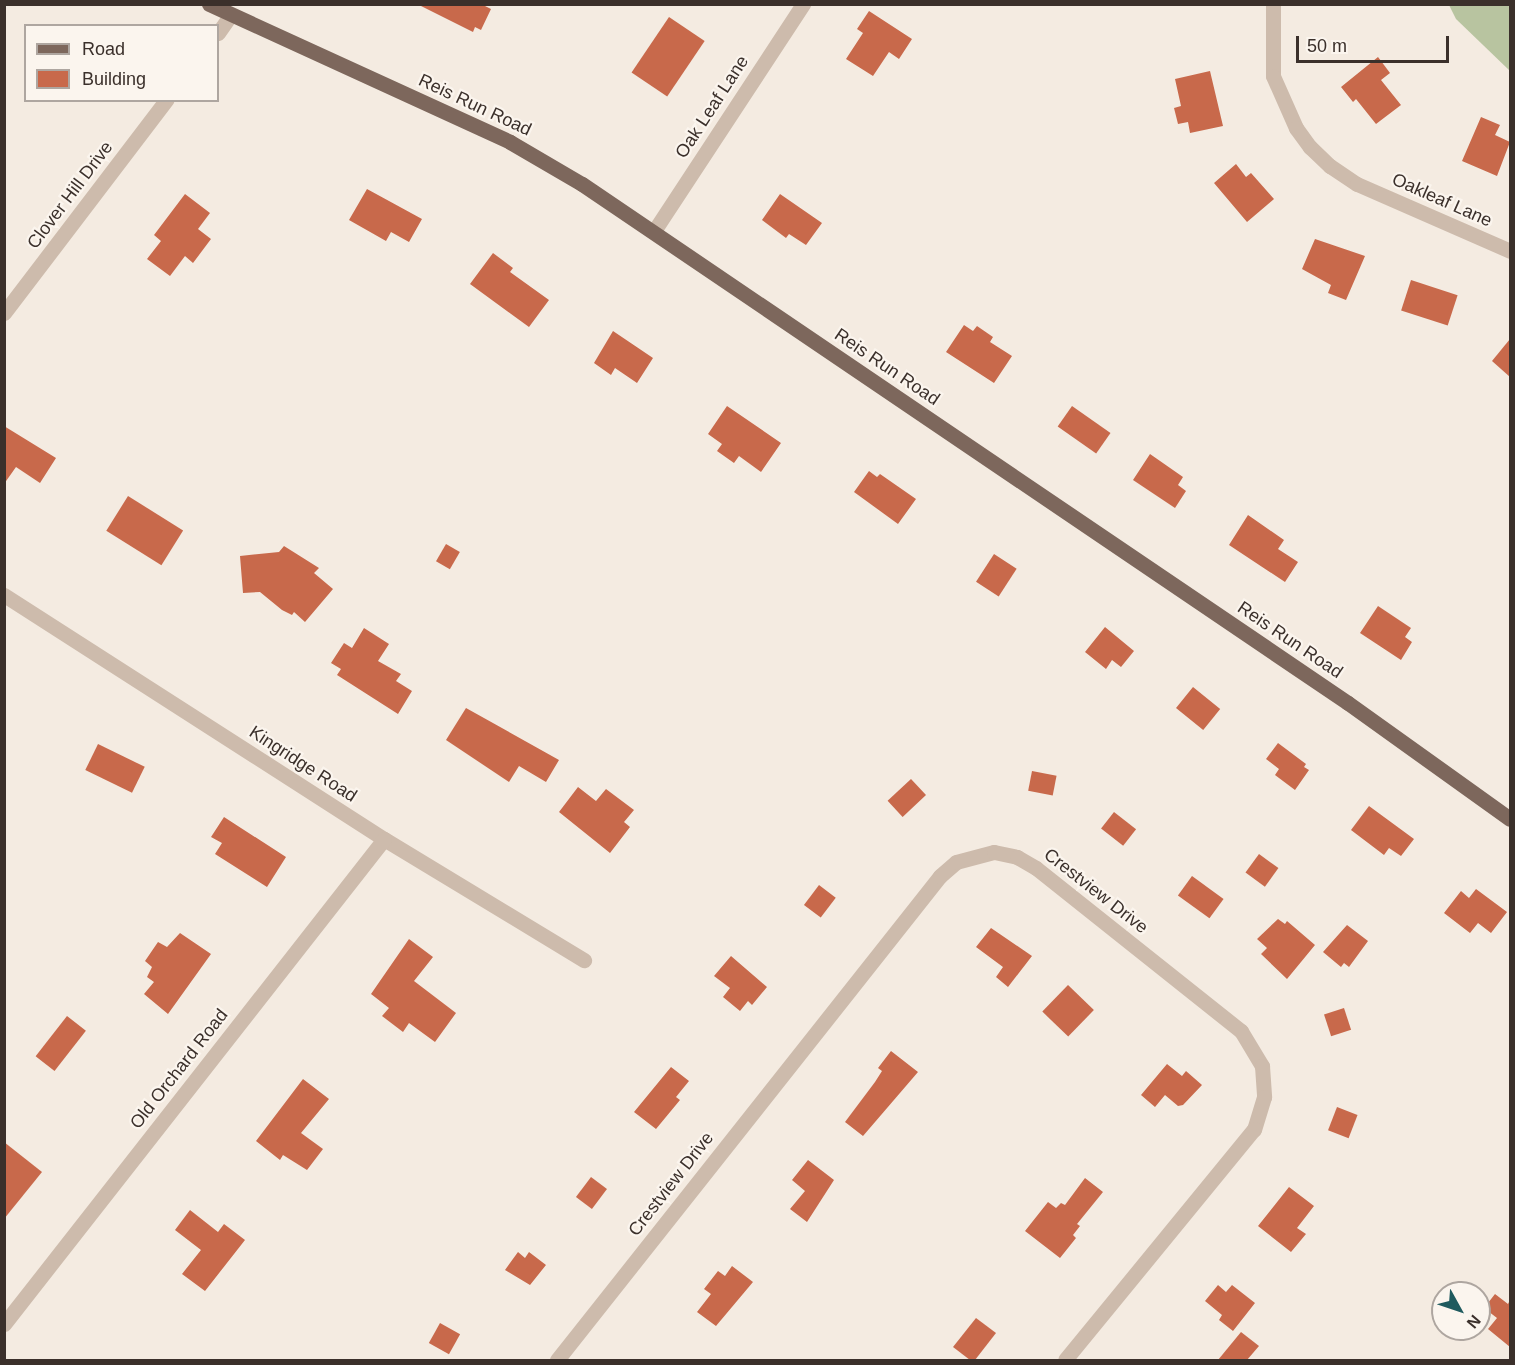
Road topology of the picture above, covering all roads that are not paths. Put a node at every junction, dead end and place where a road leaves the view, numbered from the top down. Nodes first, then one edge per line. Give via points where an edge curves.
1 (209, 4) edge
2 (802, 4) edge
3 (1273, 4) edge
4 (230, 16) junction
5 (219, 32) edge
6 (164, 102) edge
7 (654, 231) junction
8 (1510, 251) edge
9 (4, 313) edge
10 (4, 595) edge
11 (1510, 819) edge
12 (384, 838) junction
13 (584, 960) dead end
14 (4, 1323) edge
15 (557, 1360) edge
16 (1065, 1360) edge

1 - 4 main road, Reis Run Road
2 - 7 street, Oak Leaf Lane
3 - 8 street, Oakleaf Lane via 1274,76 1288,111 1310,147 1357,184
4 - 5 street
4 - 7 main road, Reis Run Road via 510,142
6 - 9 street, Clover Hill Drive
7 - 11 main road, Reis Run Road via 1348,703
10 - 12 street, Kingridge Road
12 - 13 street, Kingridge Road
12 - 14 street, Old Orchard Road
15 - 16 street, Crestview Drive via 940,876 956,862 994,852 1017,857 1036,868 1232,1023 1263,1066 1264,1097 1254,1129

